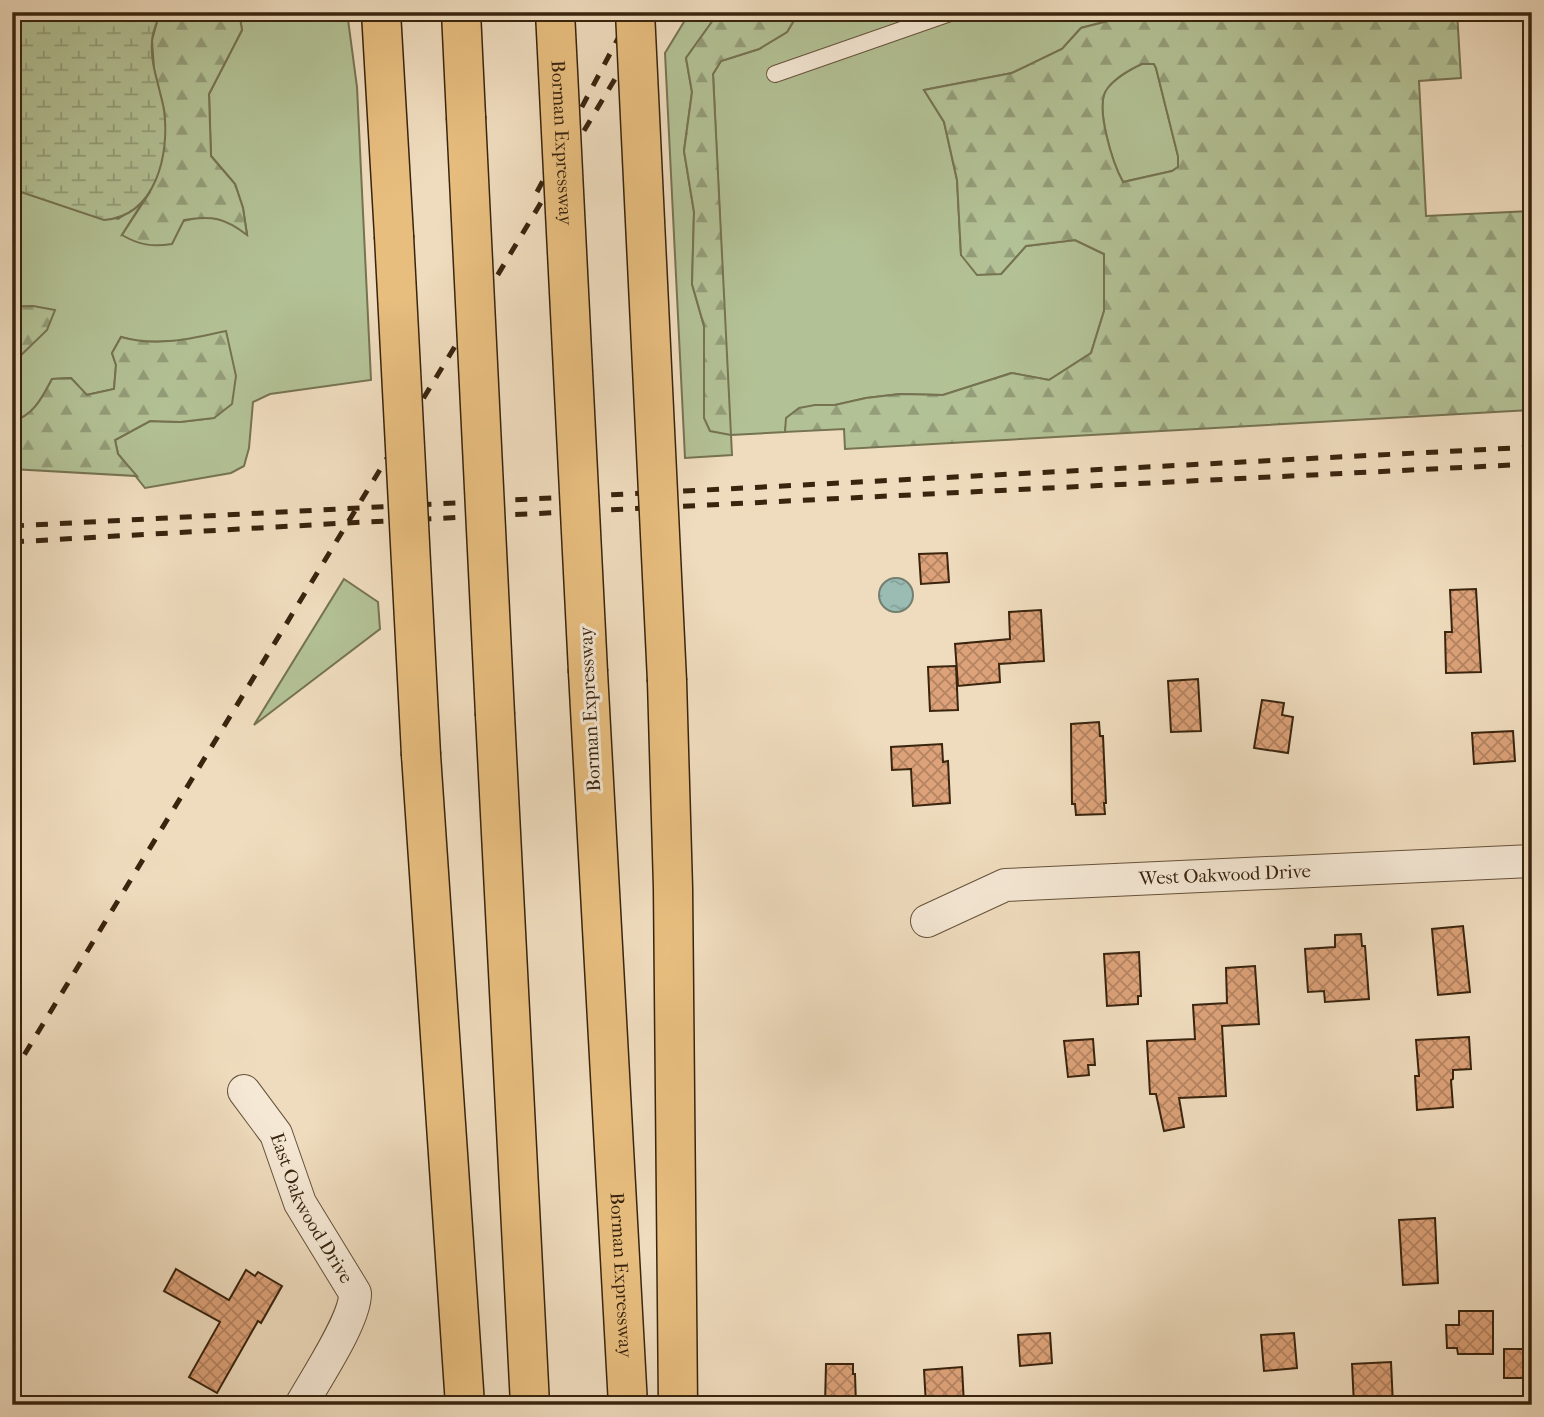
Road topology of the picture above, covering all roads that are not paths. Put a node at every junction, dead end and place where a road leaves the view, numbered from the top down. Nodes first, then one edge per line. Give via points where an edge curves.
1 (381, 12) edge
2 (461, 12) edge
3 (555, 12) edge
4 (635, 12) edge
5 (953, 12) edge
6 (775, 74) dead end
7 (1532, 861) edge
8 (928, 921) dead end
9 (244, 1091) dead end
10 (301, 1405) edge
11 (465, 1405) edge
12 (530, 1405) edge
13 (628, 1405) edge
14 (678, 1405) edge

1 - 11 highway, bridge via 421,755
2 - 12 highway, bridge
3 - 13 highway, Borman Expressway, bridge
4 - 14 highway, bridge via 667,681
5 - 6 lane
7 - 8 street, West Oakwood Drive via 1006,886
9 - 10 street, East Oakwood Drive via 276,1134 300,1203 355,1293 347,1322

